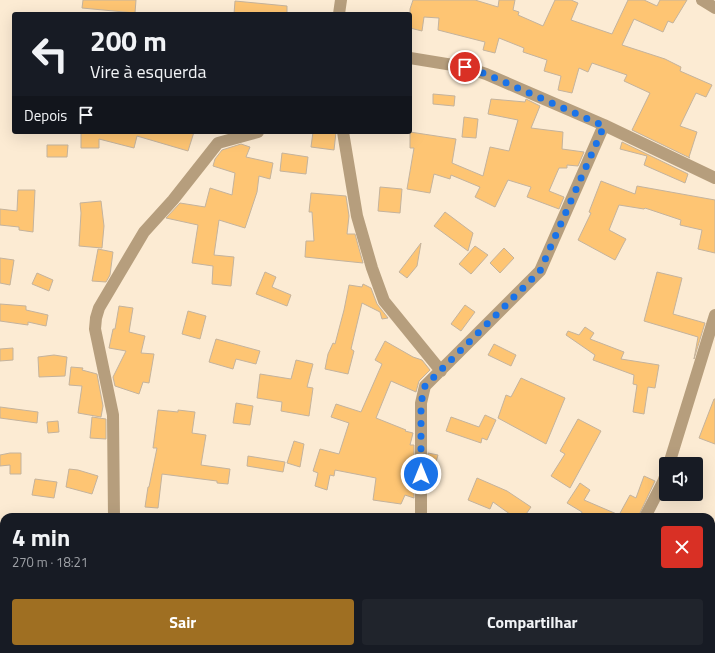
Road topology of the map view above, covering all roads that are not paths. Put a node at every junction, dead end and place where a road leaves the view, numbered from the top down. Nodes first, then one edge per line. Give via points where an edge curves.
1 (341, 0) edge
2 (702, 0) edge
3 (715, 8) edge
4 (338, 12) edge
5 (412, 58) edge
6 (604, 126) junction
7 (251, 134) edge
8 (343, 134) edge
9 (715, 178) edge
10 (715, 316) edge
11 (441, 371) junction
12 (671, 457) edge
13 (659, 491) edge
14 (114, 513) edge
15 (421, 513) edge
16 (647, 513) edge

1 - 4 street
2 - 3 street
5 - 6 street via 465,67 486,74
6 - 9 street
6 - 11 street via 540,271
7 - 14 street via 218,143 144,232 99,308 95,329 113,415
8 - 11 street via 357,216 384,301
10 - 12 street
11 - 15 street via 425,386 421,403
13 - 16 street

